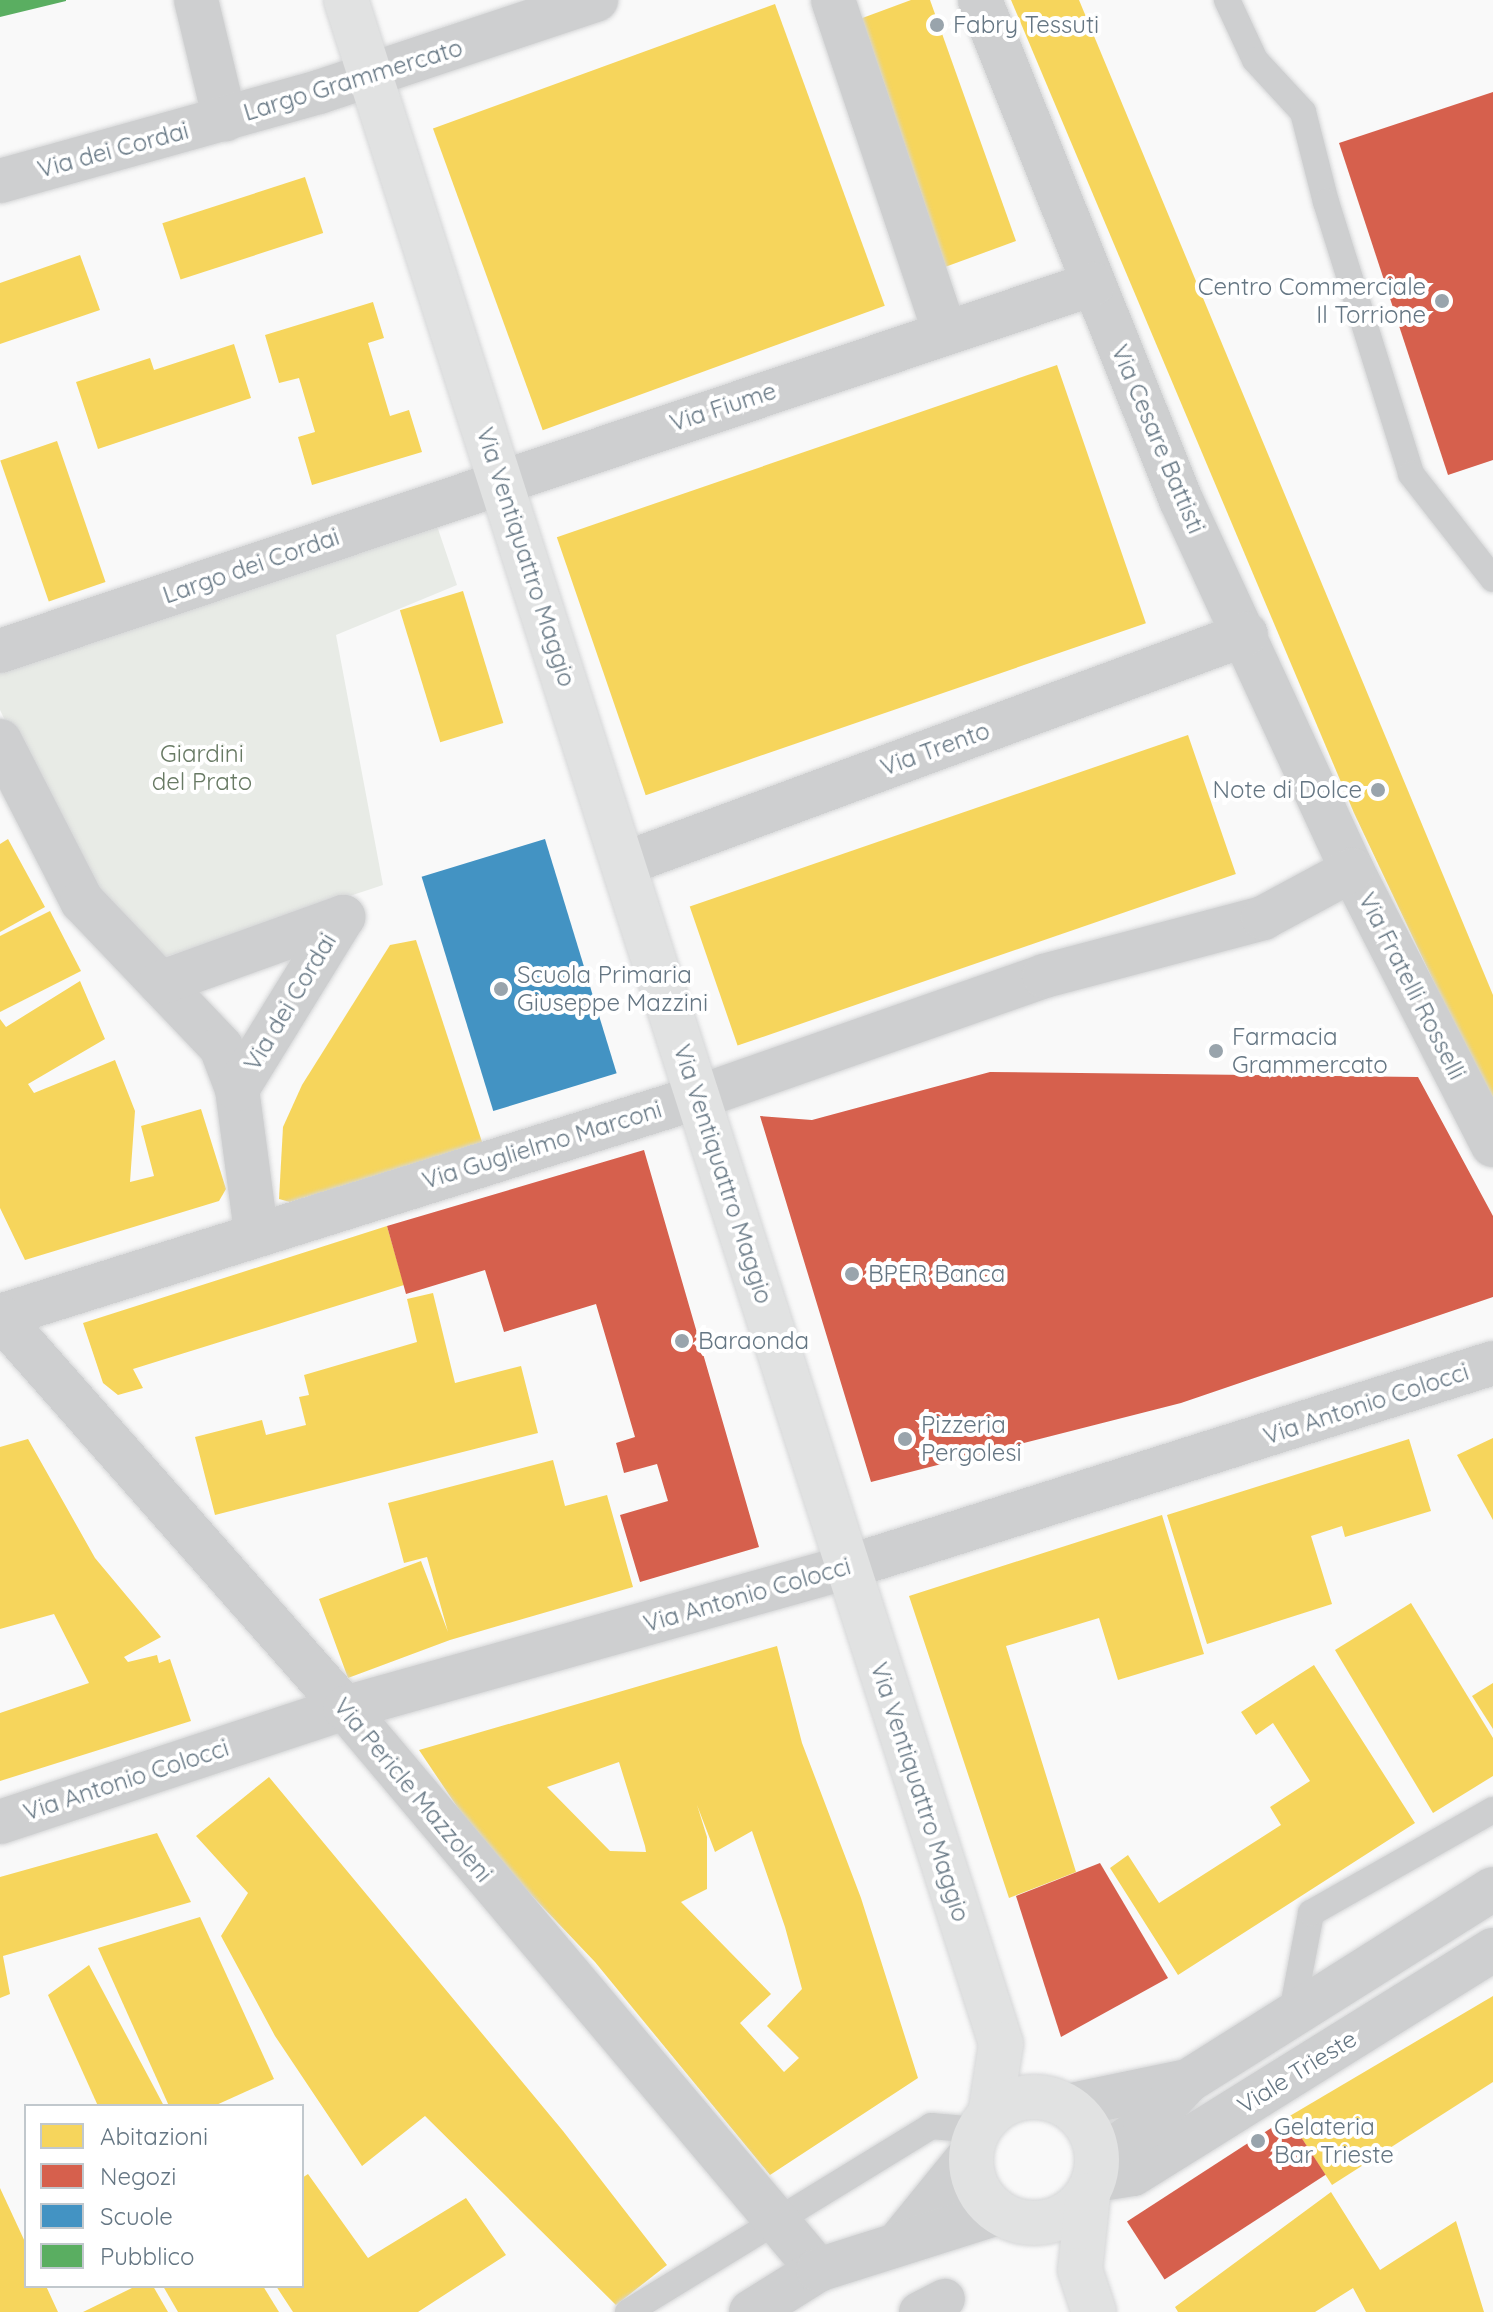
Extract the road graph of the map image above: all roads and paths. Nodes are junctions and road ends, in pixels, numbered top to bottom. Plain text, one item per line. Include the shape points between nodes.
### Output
1 (196, 0) edge
2 (346, 0) edge
3 (596, 0) edge
4 (833, 0) edge
5 (980, 0) edge
6 (1227, 0) edge
7 (367, 78) junction
8 (225, 120) junction
9 (0, 181) edge
10 (1093, 284) junction
11 (945, 333) junction
12 (502, 481) junction
13 (1493, 579) edge
14 (1246, 634) junction
15 (0, 651) edge
16 (0, 741) edge
17 (624, 864) junction
18 (1352, 870) junction
19 (160, 983) junction
20 (237, 1089) junction
21 (699, 1097) junction
22 (1493, 1145) edge
23 (256, 1231) junction
24 (0, 1316) edge
25 (1493, 1363) edge
26 (848, 1567) junction
27 (345, 1708) junction
28 (1493, 1810) edge
29 (0, 1822) edge
30 (1493, 1889) edge
31 (1493, 1950) edge
32 (1292, 2012) junction
33 (1001, 2044) junction
34 (1188, 2081) junction
35 (1056, 2102) junction
36 (979, 2133) junction
37 (1094, 2178) junction
38 (1014, 2219) junction
39 (775, 2222) junction
40 (898, 2244) junction
41 (818, 2270) junction
42 (1080, 2270) junction
43 (628, 2312) edge
44 (751, 2312) edge
45 (800, 2312) edge
46 (1094, 2312) edge

1 - 8 street, Largo Grammercato
2 - 7 main road, Via Ventiquattro Maggio
3 - 7 street, Largo Grammercato
4 - 11 street
5 - 10 street, Via Cesare Battisti
6 - 13 lane via 1255,60 1303,112 1411,474
7 - 8 street, Largo Grammercato
7 - 12 main road, Via Ventiquattro Maggio
8 - 9 street, Via dei Cordai
10 - 11 street, Via Fiume
10 - 14 street, Via Cesare Battisti via 1181,500
11 - 12 street, Via Fiume
12 - 15 street, Largo dei Cordai
12 - 17 main road, Via Ventiquattro Maggio
14 - 17 street, Via Trento
14 - 18 street, Via Cesare Battisti
16 - 19 street, Via dei Cordai via 82,901
17 - 21 main road, Via Ventiquattro Maggio
18 - 21 street, Via Guglielmo Marconi via 1263,918 1044,976
18 - 22 street, Via Fratelli Rosselli
19 - 20 street, Via dei Cordai via 221,1047
19 - 20 street, Via dei Cordai via 343,917
20 - 23 street, Via dei Cordai
21 - 23 street, Via Guglielmo Marconi
21 - 26 main road, Via Ventiquattro Maggio
23 - 24 street, Via Guglielmo Marconi
24 - 27 street, Via Pericle Mazzoleni
25 - 26 street, Via Antonio Colocci
26 - 27 street, Via Antonio Colocci
26 - 33 main road, Via Ventiquattro Maggio
27 - 29 street, Via Antonio Colocci
27 - 39 street, Via Pericle Mazzoleni
28 - 32 lane via 1311,1913
30 - 32 street, Viale Trieste
31 - 37 street, Viale Trieste via 1133,2174
32 - 34 street, Viale Trieste
33 - 35 main road, Via Ventiquattro Maggio
33 - 36 main road, Via Ventiquattro Maggio
34 - 35 street, Viale Trieste
34 - 37 street, Viale Trieste
35 - 36 main road, Viale Trieste via 1015,2099
35 - 37 main road via 1089,2129
36 - 38 main road via 976,2188
36 - 39 lane via 931,2126
36 - 40 street, Viale Trieste
37 - 38 main road, Viale Trieste via 1063,2217
37 - 42 main road
38 - 40 street, Viale Trieste
38 - 42 main road
39 - 41 street, Via Pericle Mazzoleni
39 - 43 lane
40 - 41 street, Viale Trieste
41 - 44 street, Viale Trieste
41 - 45 lane
42 - 46 main road

